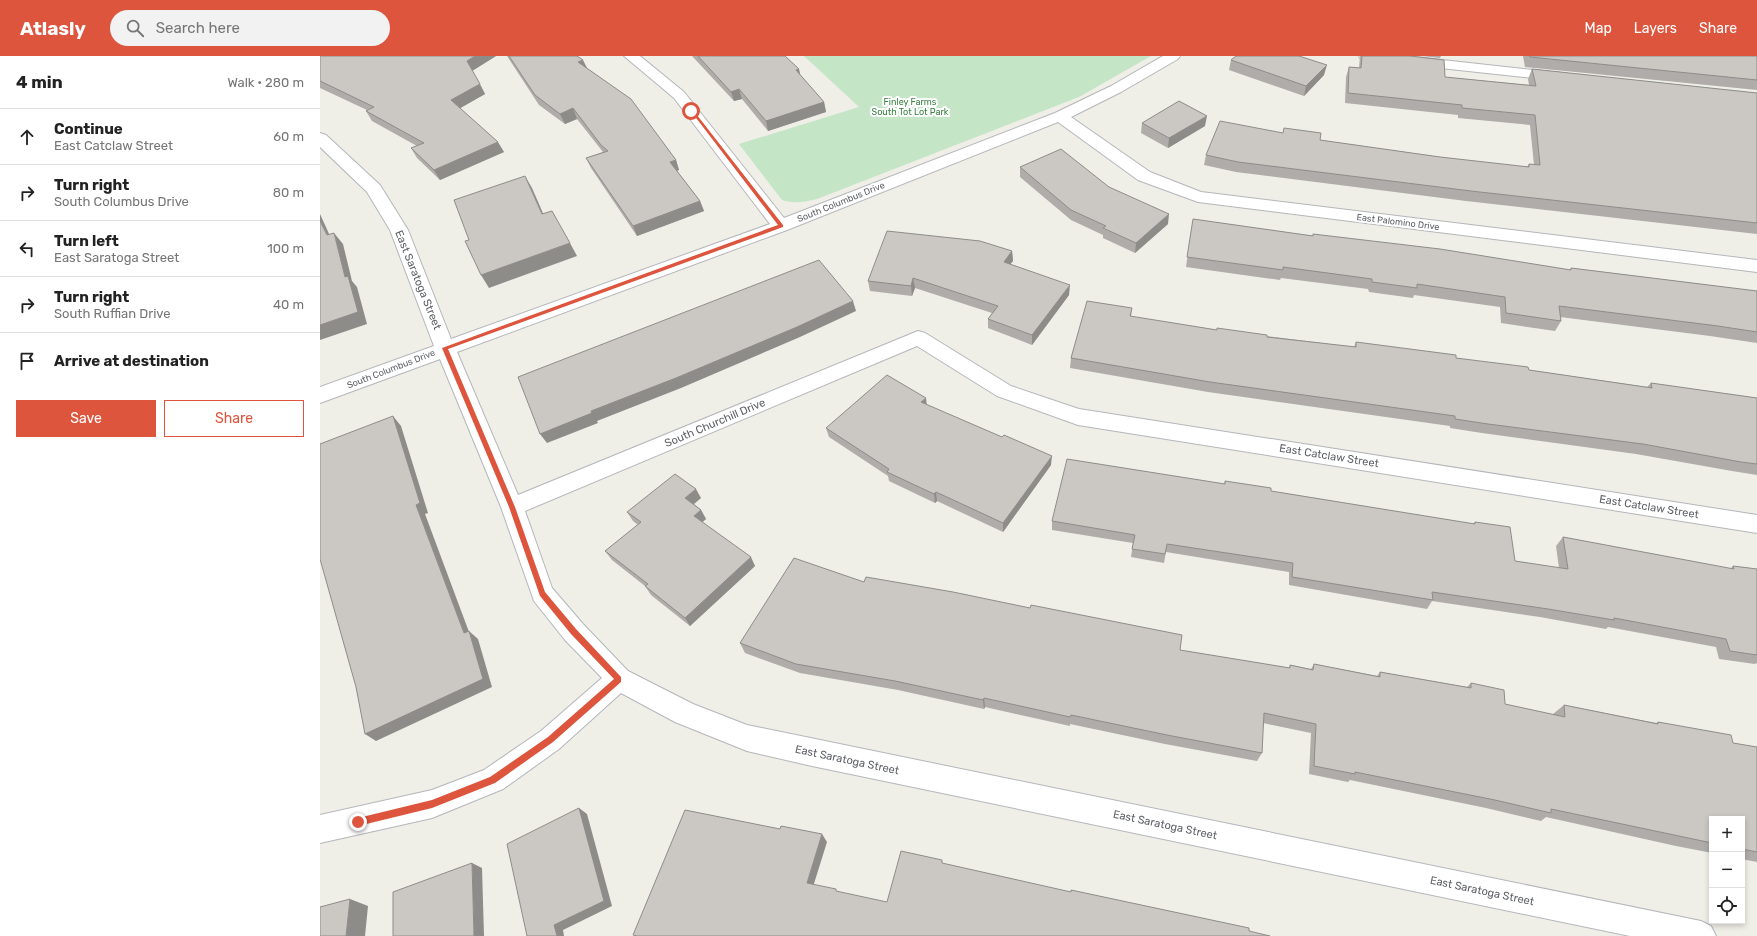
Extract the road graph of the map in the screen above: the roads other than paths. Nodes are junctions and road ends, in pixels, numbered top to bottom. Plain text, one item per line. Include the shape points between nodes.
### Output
1 (631, 56) edge
2 (1173, 56) edge
3 (1366, 56) edge
4 (1480, 62) edge
5 (1576, 78) edge
6 (1060, 116) junction
7 (320, 138) edge
8 (781, 226) junction
9 (1757, 266) edge
10 (918, 338) joint
11 (444, 348) junction
12 (320, 395) edge
13 (512, 507) junction
14 (1757, 524) edge
15 (619, 679) junction
16 (320, 829) edge
17 (1701, 936) edge

1 - 8 street via 679,95
2 - 6 street, South Columbus Drive via 1116,89
3 - 4 street
4 - 5 street
6 - 8 street, South Columbus Drive
6 - 9 street, East Palomino Drive via 1144,176 1198,197
7 - 11 street, East Saratoga Street via 374,189 399,230
8 - 11 street, South Columbus Drive
10 - 13 street, South Churchill Drive
10 - 14 street, East Catclaw Street via 1004,391 1078,417
11 - 12 street, South Columbus Drive
11 - 13 street, East Saratoga Street
13 - 15 street, East Saratoga Street via 542,594
15 - 16 street via 550,740 493,780 432,804
15 - 17 street, East Saratoga Street via 684,713 747,738

